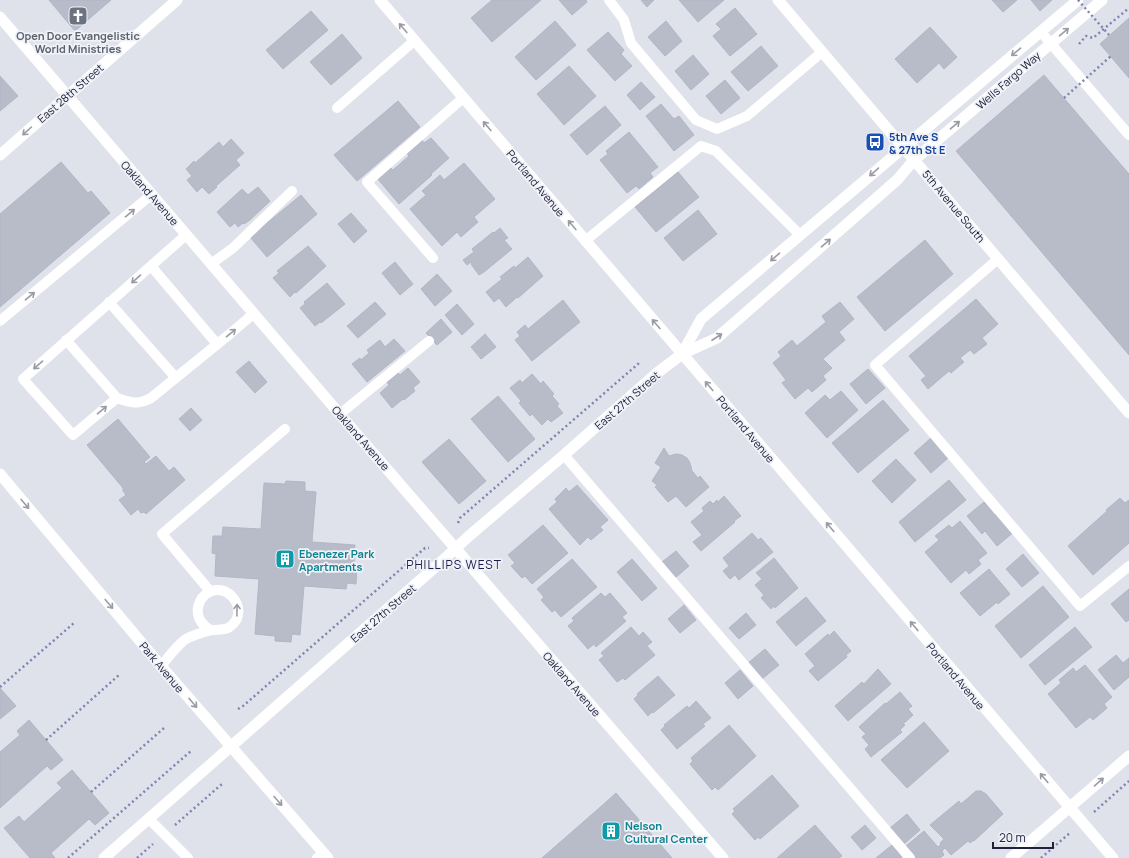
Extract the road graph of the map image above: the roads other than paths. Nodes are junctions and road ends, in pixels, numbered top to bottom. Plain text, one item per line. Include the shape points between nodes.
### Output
1 (177, 0) edge
2 (380, 0) edge
3 (609, 0) edge
4 (778, 0) edge
5 (1078, 0) edge
6 (1102, 0) edge
7 (0, 17) edge
8 (1041, 32) junction
9 (414, 41) junction
10 (1050, 43) junction
11 (822, 52) junction
12 (67, 96) junction
13 (463, 98) junction
14 (337, 108) dead end
15 (1129, 135) edge
16 (903, 147) junction
17 (0, 155) edge
18 (914, 160) junction
19 (292, 191) dead end
20 (151, 195) junction
21 (186, 235) junction
22 (800, 235) junction
23 (585, 241) junction
24 (433, 258) dead end
25 (998, 259) junction
26 (211, 264) junction
27 (151, 266) junction
28 (109, 302) junction
29 (253, 314) junction
30 (0, 321) edge
31 (66, 340) junction
32 (429, 341) dead end
33 (217, 344) junction
34 (682, 354) junction
35 (176, 378) junction
36 (117, 398) junction
37 (1129, 413) edge
38 (340, 414) junction
39 (285, 429) dead end
40 (564, 455) junction
41 (0, 474) edge
42 (455, 548) junction
43 (1129, 566) edge
44 (210, 591) junction
45 (212, 630) junction
46 (160, 666) junction
47 (231, 747) junction
48 (1129, 756) edge
49 (1069, 808) junction
50 (149, 819) junction
51 (323, 856) edge
52 (104, 858) edge
53 (188, 858) edge
54 (723, 858) edge
55 (910, 858) edge
56 (1012, 858) edge
57 (1113, 858) edge

1 - 12 street, East 28th Street
9 -> 2 street, Portland Avenue
3 - 11 lane via 624,20 631,44 696,120 717,129 747,116
4 - 11 street, 5th Avenue South
5 - 8 street, Wells Fargo Way
10 -> 6 street, Wells Fargo Way
7 - 12 street, Oakland Avenue
8 - 10 lane
8 -> 16 street, Wells Fargo Way
9 - 13 street, Portland Avenue
9 - 14 lane
10 - 15 lane
18 -> 10 street, Wells Fargo Way
11 - 16 street, 5th Avenue South
12 -> 17 street, East 28th Street
12 - 20 street, Oakland Avenue
23 -> 13 street, Portland Avenue
13 - 24 lane via 367,182
16 - 18 street, 5th Avenue South
16 -> 22 street, East 27th Street
18 - 25 street, 5th Avenue South
34 -> 18 street, East 27th Street via 717,338 897,180
19 - 26 lane via 232,248
20 - 21 street, Oakland Avenue
30 -> 20 lane
21 - 26 street, Oakland Avenue
21 - 27 lane
22 - 23 lane via 716,151 700,146
22 -> 34 street, East 27th Street via 701,319
34 -> 23 street, Portland Avenue
25 - 37 street, 5th Avenue South
25 - 43 lane via 875,365 1080,606
26 - 29 street, Oakland Avenue
27 -> 28 lane
27 - 33 lane
28 - 31 lane
28 - 35 lane
33 -> 29 lane
29 - 38 street, Oakland Avenue
31 - 36 lane
31 -> 36 lane via 23,379 73,435
32 - 38 lane
33 - 35 lane
34 - 40 street, East 27th Street
49 -> 34 street, Portland Avenue
35 - 36 lane via 142,402 128,402
38 - 42 street, Oakland Avenue
39 - 44 lane via 162,534
40 - 42 street, East 27th Street
40 - 55 lane
41 -> 46 street, Park Avenue
42 - 47 street, East 27th Street
42 - 54 street, Oakland Avenue
44 - 45 lane via 202,597 197,606 198,616 203,625
45 -> 44 lane via 223,631 233,625 238,615 238,604 231,594 221,590
45 - 46 lane via 186,639
46 -> 47 street, Park Avenue
47 - 50 street, East 27th Street
47 -> 51 street, Park Avenue
49 -> 48 street
49 - 56 street
49 - 57 street, Portland Avenue
50 - 52 street, East 27th Street
50 - 53 lane

